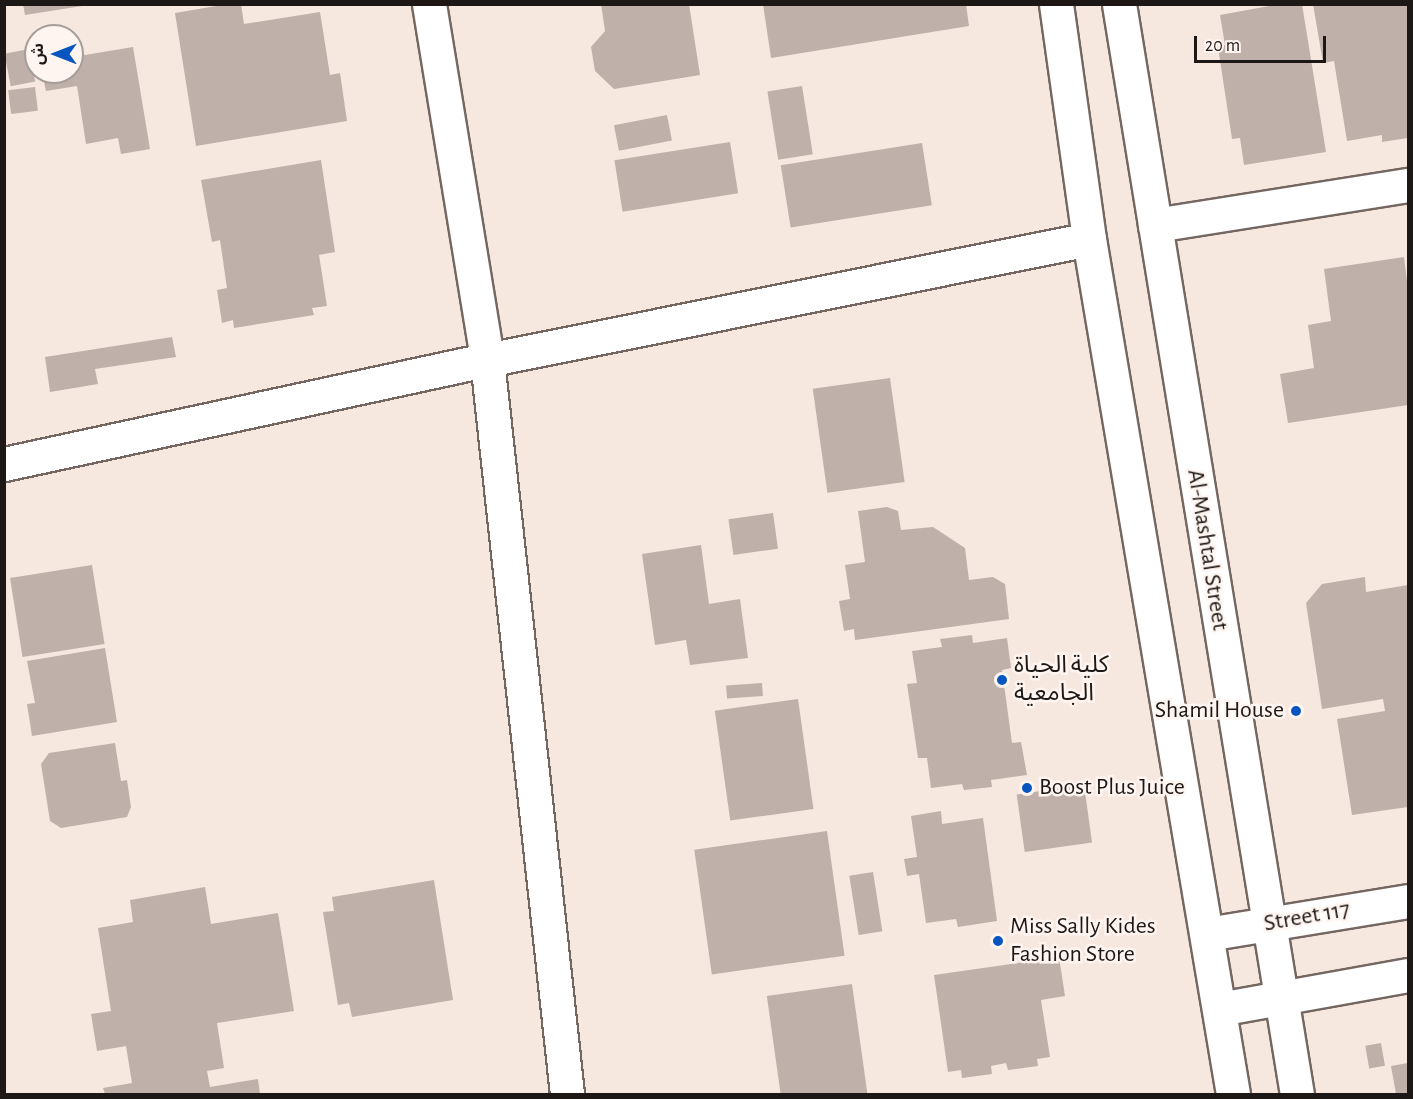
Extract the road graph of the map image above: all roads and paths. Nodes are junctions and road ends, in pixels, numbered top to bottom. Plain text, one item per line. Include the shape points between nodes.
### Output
1 (429, 4) edge
2 (1056, 4) edge
3 (1119, 4) edge
4 (1408, 185) edge
5 (1155, 225) junction
6 (1089, 239) junction
7 (487, 360) junction
8 (4, 464) edge
9 (1408, 901) edge
10 (1268, 924) junction
11 (1207, 934) junction
12 (1408, 975) edge
13 (1281, 998) junction
14 (1219, 1010) junction
15 (567, 1095) edge
16 (1233, 1095) edge
17 (1297, 1095) edge

1 - 7 street
2 - 6 street
3 - 5 street, Al-Mashtal Street
4 - 5 street
5 - 10 street, Al-Mashtal Street
6 - 7 street
6 - 11 street
7 - 8 street
7 - 15 street
9 - 10 street, Street 117
10 - 11 street, Street 117
10 - 13 street, Al-Mashtal Street
11 - 14 street
12 - 13 street
13 - 14 street
13 - 17 street, Al-Mashtal Street
14 - 16 street

